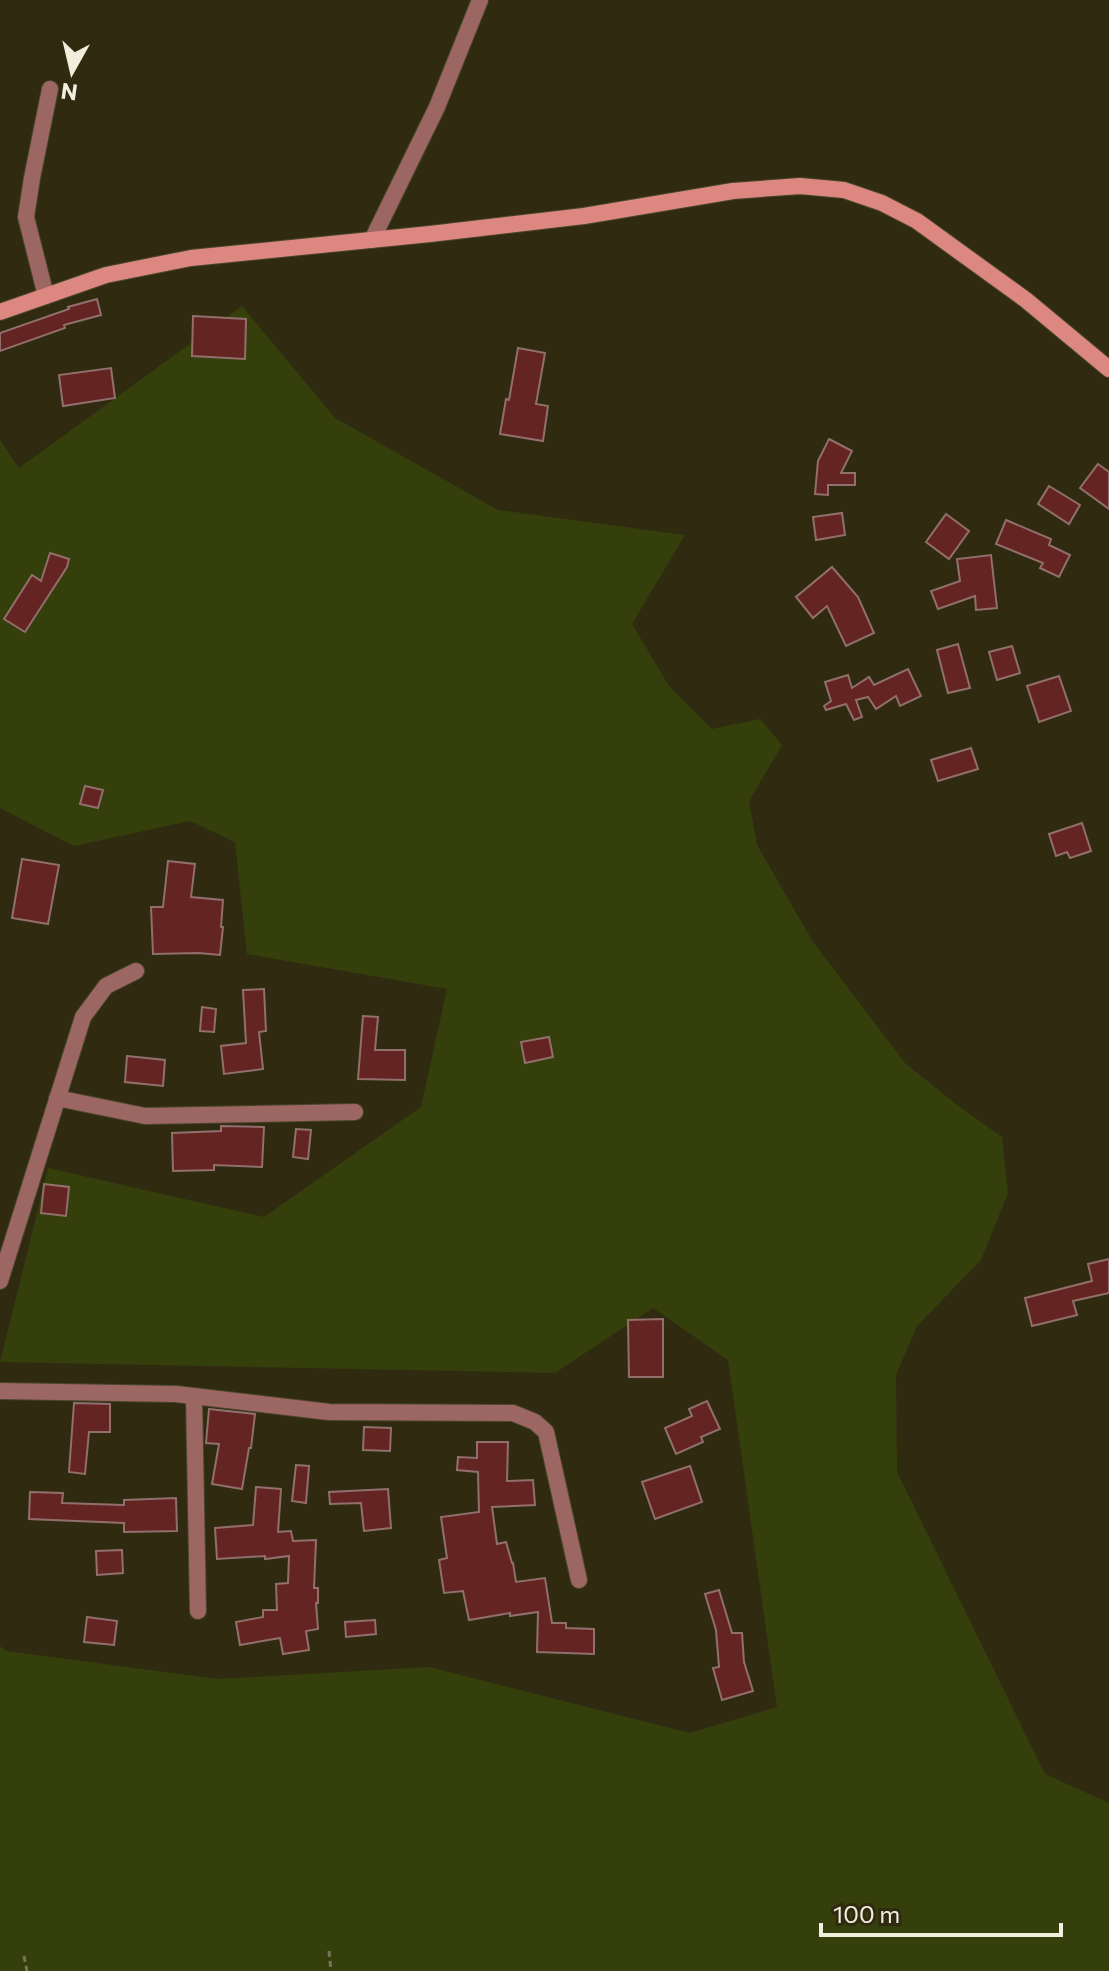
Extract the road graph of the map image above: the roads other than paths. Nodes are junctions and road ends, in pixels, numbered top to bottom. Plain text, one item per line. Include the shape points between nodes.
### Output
1 (480, 0) edge
2 (50, 89) dead end
3 (372, 240) junction
4 (46, 296) junction
5 (0, 312) edge
6 (1109, 369) edge
7 (136, 971) dead end
8 (57, 1098) junction
9 (355, 1112) dead end
10 (0, 1281) edge
11 (0, 1391) edge
12 (194, 1397) junction
13 (579, 1580) dead end
14 (198, 1611) dead end

1 - 3 street via 437,107
2 - 4 street via 26,217
3 - 4 street via 191,258 106,275
3 - 6 street via 584,216 733,191 800,186 844,190 917,221
4 - 5 street
7 - 8 street via 106,986 83,1017
8 - 9 street via 145,1116
8 - 10 street
11 - 12 street
12 - 13 street via 329,1412 513,1413 535,1422 546,1432
12 - 14 street

